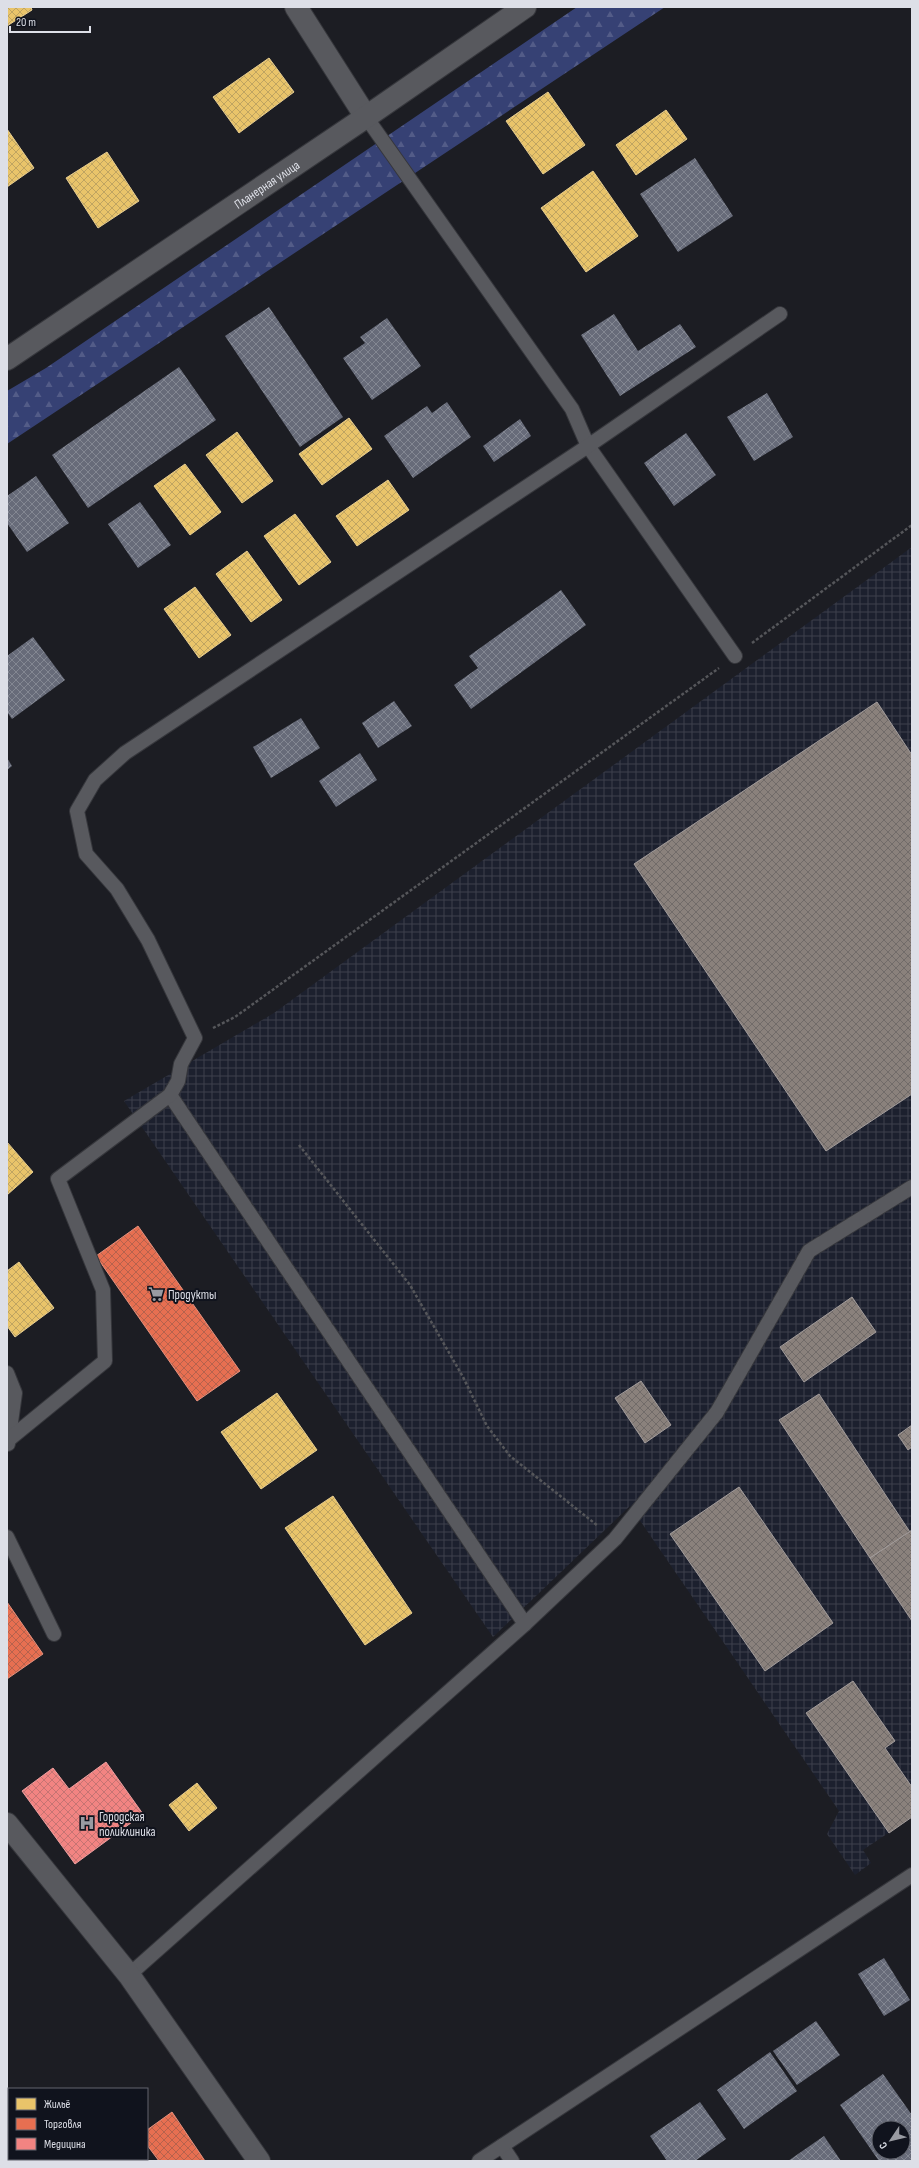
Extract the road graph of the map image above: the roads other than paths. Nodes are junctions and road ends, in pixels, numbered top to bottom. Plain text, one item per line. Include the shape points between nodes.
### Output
1 (296, 7) edge
2 (525, 7) edge
3 (366, 117) junction
4 (780, 314) dead end
5 (7, 359) edge
6 (588, 446) junction
7 (735, 656) road end
8 (170, 1095) junction
9 (912, 1186) edge
10 (7, 1372) edge
11 (8, 1443) edge
12 (7, 1536) edge
13 (525, 1624) junction
14 (54, 1634) dead end
15 (7, 1824) edge
16 (912, 1875) edge
17 (129, 1975) junction
18 (502, 2146) junction
19 (259, 2161) edge
20 (479, 2161) edge
21 (512, 2161) edge

1 - 3 street
2 - 3 street, Планерная улица
3 - 5 street, Планерная улица
3 - 6 lane via 572,409
4 - 6 lane
6 - 7 lane
6 - 8 lane via 124,753 95,780 77,811 86,854 117,890 148,940 195,1038 180,1064 178,1081
8 - 11 lane via 58,1179 103,1290 105,1361
8 - 13 lane
9 - 13 lane via 809,1251 717,1412 615,1539
10 - 11 lane via 15,1393
12 - 14 lane
13 - 17 lane
15 - 17 street
16 - 18 lane
17 - 19 street
18 - 20 lane
18 - 21 lane

